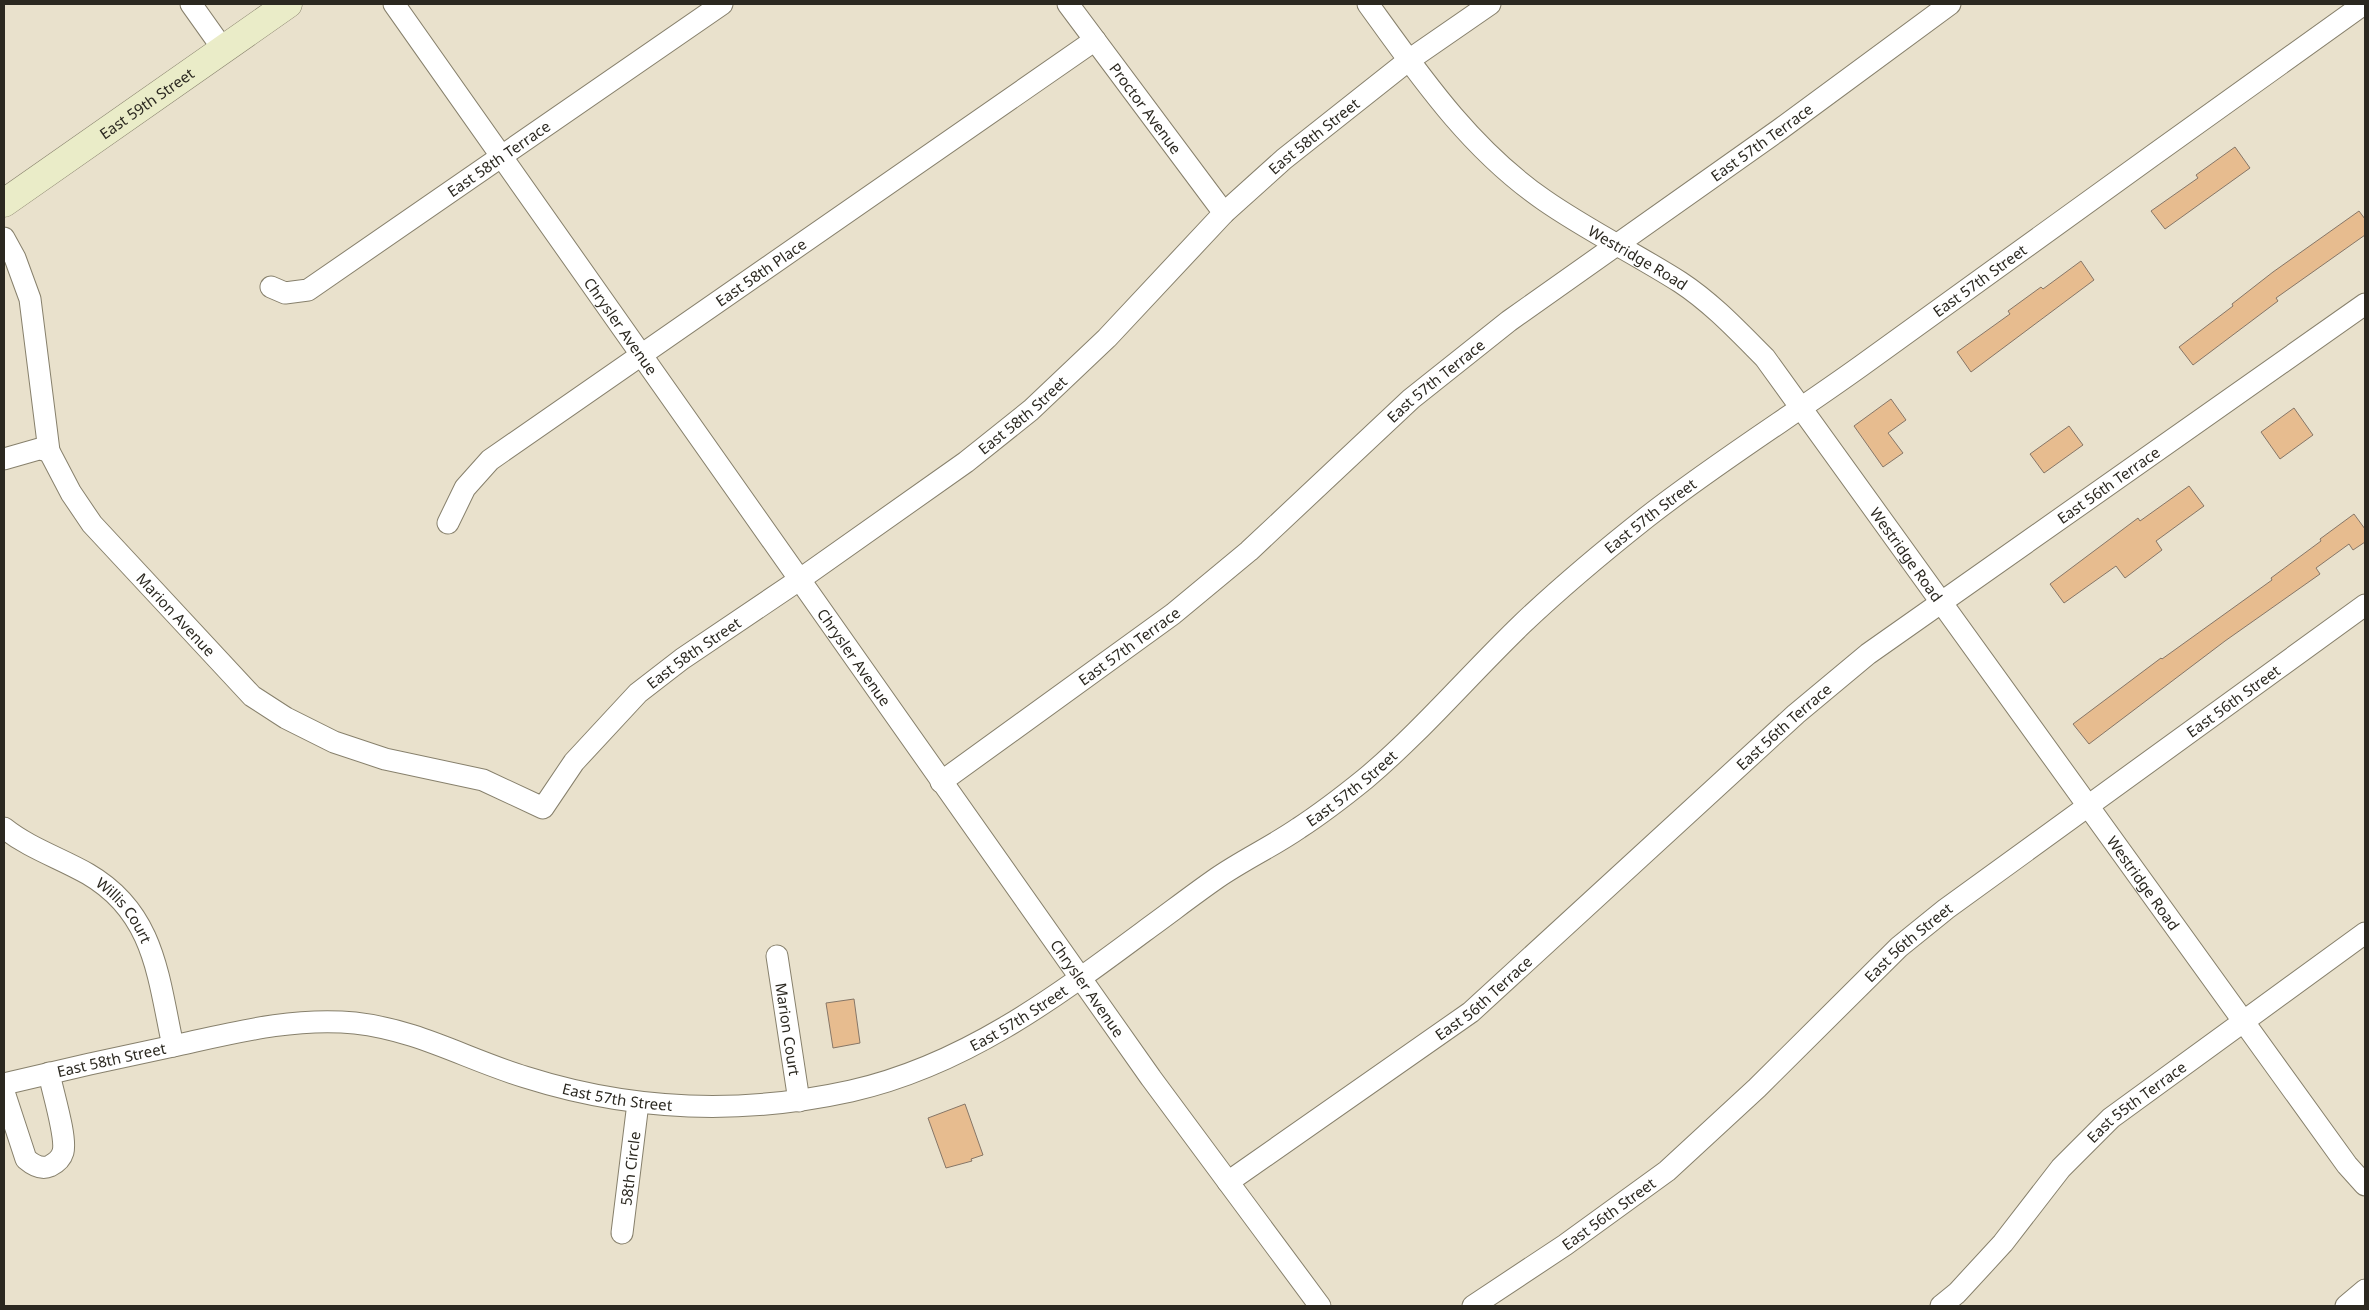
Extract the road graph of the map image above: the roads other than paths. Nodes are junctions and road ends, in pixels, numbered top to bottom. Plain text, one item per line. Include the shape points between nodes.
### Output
1 (191, 4) edge
2 (288, 4) edge
3 (394, 4) edge
4 (722, 4) edge
5 (1068, 4) edge
6 (1368, 4) edge
7 (1490, 4) edge
8 (1950, 4) edge
9 (2364, 4) edge
10 (1095, 40) junction
11 (224, 49) junction
12 (1409, 60) junction
13 (502, 156) junction
14 (4, 203) edge
15 (1224, 213) junction
16 (4, 238) edge
17 (1617, 245) junction
18 (271, 287) dead end
19 (2365, 304) edge
20 (641, 354) junction
21 (1802, 408) junction
22 (49, 451) junction
23 (4, 459) edge
24 (448, 523) dead end
25 (799, 580) junction
26 (1942, 604) junction
27 (2365, 605) edge
28 (941, 782) junction
29 (2089, 807) junction
30 (543, 808) joint
31 (4, 828) edge
32 (2365, 933) edge
33 (777, 956) dead end
34 (1081, 978) junction
35 (2242, 1021) junction
36 (173, 1046) junction
37 (49, 1073) junction
38 (4, 1084) edge
39 (4, 1092) edge
40 (799, 1101) junction
41 (638, 1103) junction
42 (1228, 1182) junction
43 (2365, 1185) edge
44 (622, 1233) dead end
45 (2365, 1290) edge
46 (1320, 1306) edge
47 (1473, 1306) edge
48 (1941, 1306) edge
49 (2346, 1306) edge

1 - 11 street
2 - 11 street, East 59th Street
3 - 13 street, Chrysler Avenue
4 - 13 street, East 58th Terrace
5 - 10 street, Proctor Avenue
6 - 12 street, Westridge Road
7 - 12 street, East 58th Street
8 - 17 street, East 57th Terrace
9 - 21 street, East 57th Street
10 - 15 street, Proctor Avenue
10 - 20 street, East 58th Place
11 - 14 street, East 59th Street
12 - 15 street, East 58th Street via 1284,159
12 - 17 street, Westridge Road via 1454,120 1496,163 1544,200
13 - 18 street, East 58th Terrace via 308,290 285,294
13 - 20 street, Chrysler Avenue
15 - 25 street, East 58th Street via 1107,338 1031,410 966,462
16 - 22 street, Marion Avenue via 30,300
17 - 21 street, Westridge Road via 1681,283 1726,318 1765,358
17 - 28 street, East 57th Terrace via 1509,321 1411,399 1249,550 1173,614
19 - 26 street, East 56th Terrace
20 - 24 street, East 58th Place via 490,460 465,488
20 - 25 street, Chrysler Avenue
21 - 26 street, Westridge Road
21 - 34 street, East 57th Street via 1656,510 1586,566 1520,626 1422,728 1363,781 1300,828 1219,877
22 - 23 street via 39,449
22 - 30 street, Marion Avenue via 92,524 252,696 286,718 334,742 385,758 483,780
25 - 28 street, Chrysler Avenue
25 - 30 street, East 58th Street via 682,659 638,693 574,762
26 - 29 street, Westridge Road
26 - 42 street, East 56th Terrace via 1868,654 1796,714 1471,1012
27 - 29 street, East 56th Street
28 - 34 street, Chrysler Avenue
29 - 35 street, Westridge Road
29 - 47 street, East 56th Street via 1946,908 1899,947 1757,1088 1666,1171 1566,1246
31 - 36 street, Willis Court via 109,888 132,912 146,935 154,960
32 - 35 street, East 55th Terrace
33 - 40 street, Marion Court
34 - 40 street, East 57th Street via 1021,1019 975,1045 860,1089
34 - 42 street, Chrysler Avenue
35 - 43 street, Westridge Road
35 - 48 street, East 55th Terrace via 2111,1118 2062,1168 1957,1293
36 - 37 street, East 58th Street
36 - 41 street, East 57th Street via 284,1024 354,1023 423,1037 520,1076
37 - 38 street, East 58th Street
37 - 39 street, East 58th Street via 64,1142 61,1157 48,1167 33,1165 26,1159
40 - 41 street, East 57th Street via 699,1108
41 - 44 street, 58th Circle
42 - 46 street, Chrysler Avenue
45 - 49 street

